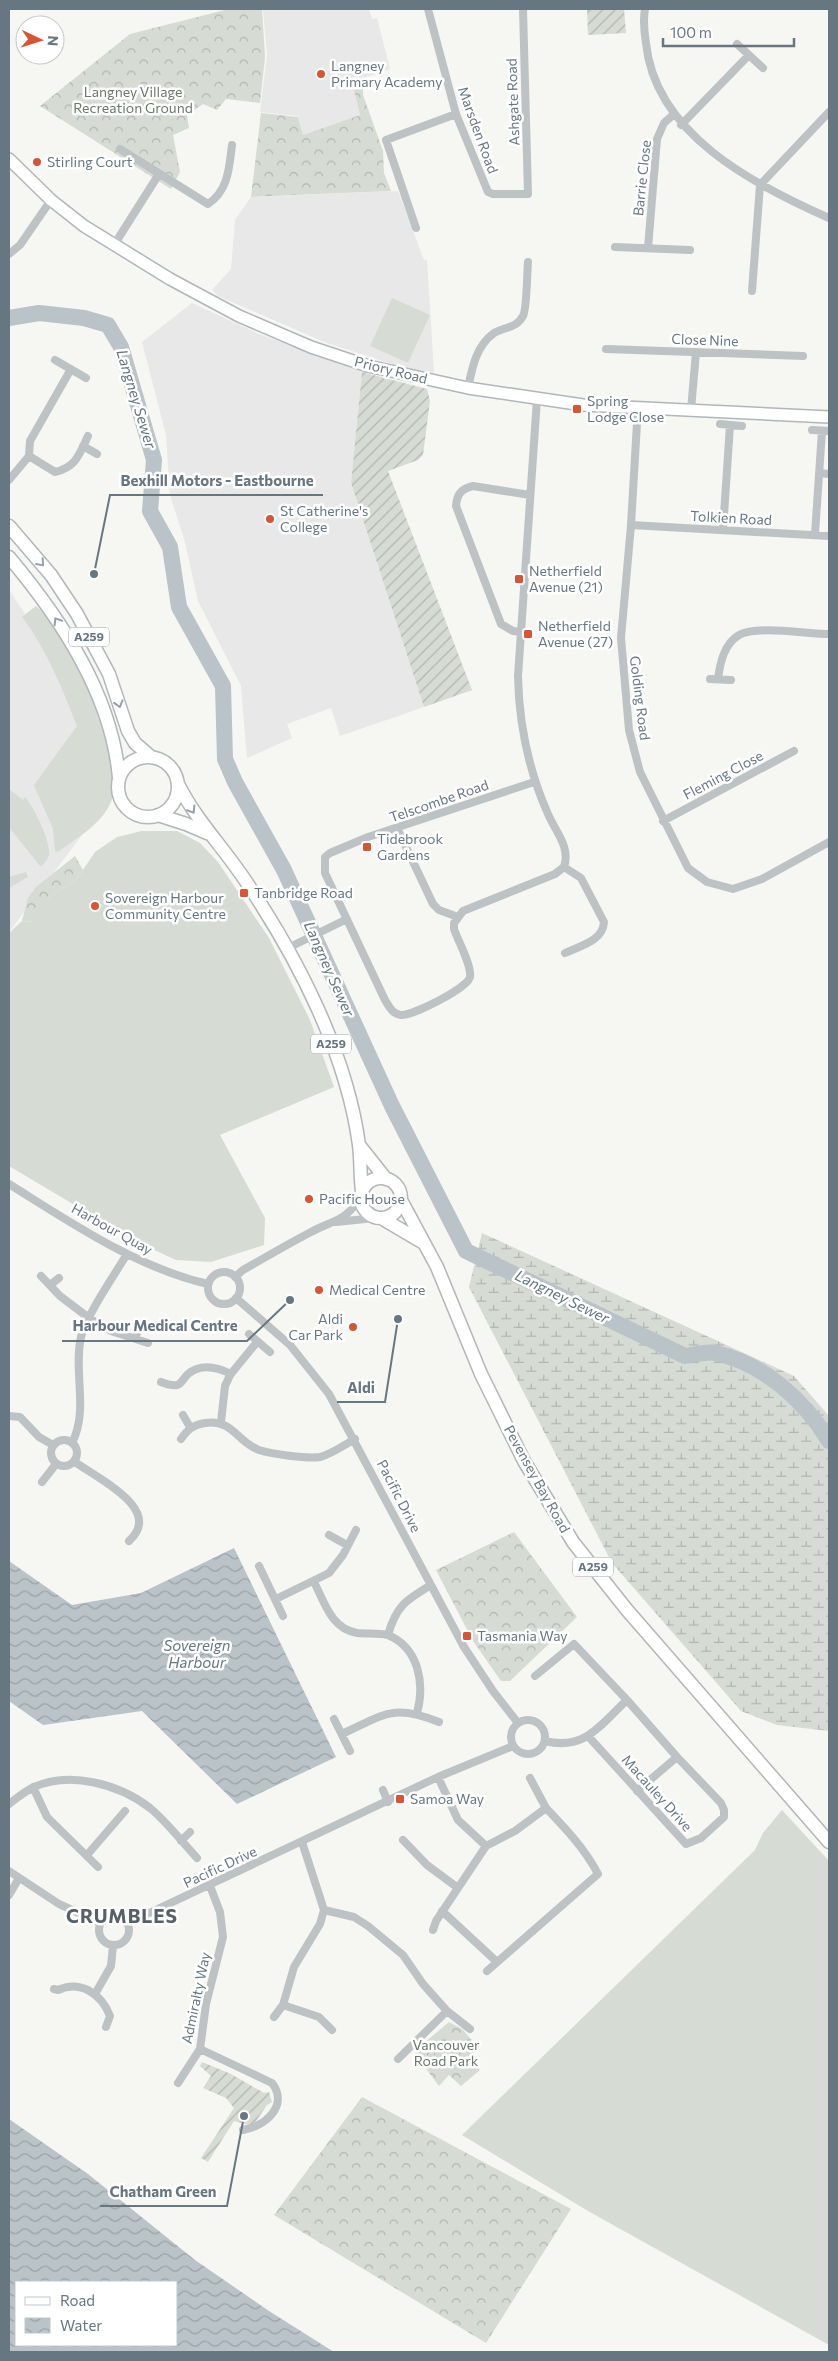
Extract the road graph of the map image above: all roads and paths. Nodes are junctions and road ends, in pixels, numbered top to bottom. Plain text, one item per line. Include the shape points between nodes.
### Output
1 (428, 9) edge
2 (523, 9) edge
3 (645, 9) edge
4 (737, 44) dead end
5 (748, 56) junction
6 (763, 68) dead end
7 (829, 112) edge
8 (456, 114) junction
9 (673, 115) junction
10 (681, 125) junction
11 (232, 145) dead end
12 (120, 149) dead end
13 (9, 159) edge
14 (159, 174) junction
15 (760, 185) junction
16 (528, 194) joint
17 (51, 200) junction
18 (829, 218) edge
19 (416, 228) dead end
20 (114, 246) junction
21 (615, 247) dead end
22 (648, 248) junction
23 (690, 250) dead end
24 (9, 254) edge
25 (528, 262) dead end
26 (752, 291) dead end
27 (606, 348) dead end
28 (696, 352) junction
29 (803, 356) dead end
30 (55, 360) dead end
31 (71, 369) junction
32 (86, 378) dead end
33 (468, 388) junction
34 (537, 399) junction
35 (638, 406) junction
36 (691, 410) junction
37 (829, 417) edge
38 (720, 424) dead end
39 (730, 425) junction
40 (742, 426) dead end
41 (812, 430) dead end
42 (825, 431) edge
43 (88, 436) dead end
44 (83, 446) junction
45 (97, 454) dead end
46 (29, 456) junction
47 (819, 473) junction
48 (829, 474) edge
49 (9, 480) edge
50 (530, 495) junction
51 (631, 525) junction
52 (9, 526) edge
53 (723, 530) junction
54 (815, 534) junction
55 (829, 536) edge
56 (9, 557) edge
57 (521, 632) junction
58 (829, 634) edge
59 (710, 679) dead end
60 (718, 679) junction
61 (731, 680) dead end
62 (794, 751) dead end
63 (151, 757) junction
64 (119, 778) junction
65 (534, 782) junction
66 (178, 784) junction
67 (158, 815) junction
68 (663, 821) junction
69 (398, 828) junction
70 (209, 834) junction
71 (829, 842) edge
72 (564, 867) junction
73 (458, 917) junction
74 (347, 919) junction
75 (288, 948) junction
76 (565, 953) dead end
77 (359, 1145) junction
78 (386, 1179) junction
79 (9, 1184) edge
80 (361, 1194) junction
81 (401, 1200) junction
82 (379, 1218) junction
83 (336, 1222) junction
84 (422, 1242) junction
85 (127, 1254) junction
86 (41, 1276) dead end
87 (235, 1277) junction
88 (59, 1278) dead end
89 (208, 1284) junction
90 (50, 1285) junction
91 (236, 1298) junction
92 (89, 1318) junction
93 (139, 1323) dead end
94 (249, 1334) dead end
95 (136, 1338) junction
96 (257, 1342) junction
97 (148, 1343) dead end
98 (270, 1352) dead end
99 (230, 1374) junction
100 (161, 1382) dead end
101 (183, 1415) dead end
102 (9, 1416) edge
103 (221, 1422) junction
104 (190, 1427) junction
105 (180, 1439) dead end
106 (355, 1439) junction
107 (72, 1443) junction
108 (54, 1445) junction
109 (74, 1462) junction
110 (56, 1464) junction
111 (42, 1482) dead end
112 (356, 1530) dead end
113 (329, 1535) dead end
114 (129, 1542) dead end
115 (347, 1545) junction
116 (260, 1566) dead end
117 (314, 1582) junction
118 (431, 1585) junction
119 (276, 1599) junction
120 (283, 1616) dead end
121 (388, 1635) junction
122 (535, 1676) dead end
123 (628, 1700) junction
124 (417, 1713) junction
125 (334, 1720) dead end
126 (439, 1722) dead end
127 (518, 1723) junction
128 (342, 1734) junction
129 (588, 1736) junction
130 (545, 1741) junction
131 (513, 1746) junction
132 (350, 1751) dead end
133 (677, 1757) junction
134 (438, 1777) junction
135 (530, 1778) dead end
136 (34, 1787) junction
137 (382, 1790) dead end
138 (637, 1791) junction
139 (388, 1802) junction
140 (9, 1804) edge
141 (546, 1808) junction
142 (126, 1811) dead end
143 (190, 1832) dead end
144 (403, 1840) dead end
145 (181, 1841) junction
146 (302, 1842) junction
147 (829, 1842) edge
148 (486, 1846) junction
149 (87, 1855) junction
150 (197, 1858) dead end
151 (98, 1867) dead end
152 (9, 1871) edge
153 (18, 1878) junction
154 (210, 1886) junction
155 (458, 1888) junction
156 (9, 1895) edge
157 (324, 1910) junction
158 (442, 1912) junction
159 (100, 1923) junction
160 (128, 1923) junction
161 (433, 1930) dead end
162 (113, 1945) junction
163 (496, 1961) junction
164 (487, 1971) dead end
165 (54, 1989) dead end
166 (95, 1994) junction
167 (283, 2005) junction
168 (447, 2011) junction
169 (274, 2017) dead end
170 (106, 2027) dead end
171 (470, 2029) dead end
172 (332, 2030) dead end
173 (200, 2049) junction
174 (398, 2060) dead end
175 (178, 2083) dead end
176 (243, 2130) dead end

1 - 8 street, Marsden Road
2 - 16 street, Ashgate Road
3 - 9 street via 643,18 649,65 656,86
4 - 5 street
5 - 6 street
5 - 10 street
7 - 15 street
8 - 16 street, Marsden Road via 488,192
8 - 19 street via 386,140
9 - 10 street
9 - 22 street, Barrie Close via 664,123 657,139
10 - 15 street
11 - 14 street via 225,186 219,196 208,204
12 - 14 street
13 - 17 street, Priory Road
14 - 20 street
15 - 18 street
15 - 26 street
17 - 20 street, Priory Road
17 - 24 street via 20,245
20 - 33 street, Priory Road via 217,305 310,348 378,369
21 - 22 street
22 - 23 street
25 - 33 street via 524,315 514,326 495,333 481,346
27 - 28 street, Close Nine
28 - 29 street, Close Nine
28 - 36 street
30 - 31 street
31 - 32 street
31 - 46 street via 30,441
33 - 34 street, Priory Road
34 - 35 street, Priory Road via 583,405
34 - 50 street
35 - 36 street, Priory Road
35 - 51 street, Golding Road
36 - 37 street, Priory Road
38 - 39 street
39 - 40 street
39 - 53 street
41 - 42 street
42 - 47 street
43 - 44 street
44 - 45 street
44 - 46 street via 68,469 55,472
46 - 49 street
47 - 48 street
47 - 54 street
50 - 57 street
50 - 57 street via 473,486 464,488 456,496 456,506 502,624
51 - 53 street, Tolkien Road
51 - 68 street, Golding Road via 620,638 630,730 640,772
52 -> 63 main road, A259 via 48,572 76,614 109,674 128,731 135,743
53 - 54 street, Tolkien Road
54 - 55 street, Tolkien Road
64 -> 56 main road, A259 via 114,745 103,712 78,656 52,612
57 - 65 street via 519,703
58 - 60 street via 761,631 740,635 727,646
59 - 60 street
60 - 61 street
62 - 68 street, Fleming Close
63 - 64 main road via 133,761
63 - 66 main road via 167,763
64 - 67 main road via 120,796 129,809 143,816
65 - 69 street, Telscombe Road
65 - 72 street via 565,848
66 - 67 main road via 173,803
66 -> 70 main road, A259
67 - 70 main road, A259
68 - 71 street, Golding Road via 688,868 707,882 733,889 755,882
69 - 73 street via 433,904 439,910
69 - 74 street, Telscombe Road via 360,840 326,857 325,873
70 - 75 main road, A259 via 248,884
72 - 73 street via 555,874 464,911
72 - 76 street via 581,878 604,922 600,937
73 - 74 street via 454,930 470,970 470,978 460,989 411,1013 399,1015 384,1000
74 - 75 street
75 - 77 main road, A259 via 342,1072
77 - 78 main road, A259
77 - 80 main road, A259
78 - 80 main road via 369,1182
78 - 81 main road via 397,1187
79 - 85 street, Harbour Quay
80 - 82 main road via 364,1210
80 - 83 street via 353,1210
81 - 82 main road via 396,1212
81 - 84 main road, Pevensey Bay Road / A259
82 - 83 street
82 - 84 main road, Pevensey Bay Road / A259
83 - 87 street via 314,1230
84 - 147 main road, Pevensey Bay Road / A259 via 437,1266 481,1374 548,1504 573,1542
85 - 89 street, Harbour Quay via 165,1272
85 - 92 street
86 - 90 street
87 - 89 street via 219,1273
87 - 91 street via 239,1288
88 - 90 street
89 - 91 street via 214,1301 223,1304
90 - 92 street
91 - 106 street, Pacific Drive via 290,1345 322,1382
92 - 95 street via 112,1331
92 - 107 street via 80,1339 80,1426
93 - 95 street
94 - 96 street
95 - 97 street
96 - 98 street
96 - 99 street
99 - 100 street via 220,1369 203,1368 188,1374 175,1386
99 - 103 street via 225,1386
101 - 104 street
102 - 108 street via 20,1417 39,1437
103 - 104 street
103 - 106 street via 256,1449 300,1456 322,1456
104 - 105 street
106 - 118 street, Pacific Drive
107 - 108 street via 62,1440
107 - 109 street via 77,1451
108 - 110 street via 51,1456
109 - 110 street via 66,1467
109 - 114 street via 136,1507 140,1523
110 - 111 street
112 - 115 street
113 - 115 street
115 - 117 street via 329,1573
116 - 119 street
117 - 119 street
117 - 121 street via 330,1615 340,1626 358,1633
118 - 121 street via 398,1609
118 - 127 street, Pacific Drive via 492,1691
119 - 120 street
121 - 124 street via 406,1647 416,1663 421,1692
122 - 123 street via 574,1644
123 - 129 street
123 - 133 street
124 - 126 street
124 - 128 street via 390,1712
125 - 128 street
127 - 130 street via 524,1720 538,1723
127 - 131 street via 511,1733
128 - 132 street
129 - 130 street via 567,1745
129 - 138 street, Macauley Drive
130 - 131 street via 533,1754 522,1754
131 - 134 street, Pacific Drive
133 - 138 street
133 - 138 street, Macauley Drive via 724,1810 724,1817 716,1826 701,1838 686,1844
134 - 139 street, Pacific Drive
134 - 148 street via 458,1820
135 - 141 street
136 - 140 street
136 - 145 street via 66,1778 125,1794 150,1808
136 - 149 street via 47,1817
137 - 139 street
139 - 146 street, Pacific Drive
141 - 148 street via 515,1831
141 - 163 street via 570,1832 598,1874
142 - 149 street
143 - 145 street
144 - 155 street via 427,1866
145 - 150 street
146 - 154 street, Pacific Drive
146 - 157 street
148 - 155 street
149 - 151 street
152 - 153 street
153 - 156 street
153 - 159 street via 59,1904
154 - 160 street, Pacific Drive
154 - 173 street, Admiralty Way via 220,1912 223,1937 206,2004
155 - 158 street
157 - 167 street via 320,1924 294,1967
157 - 168 street via 354,1917 368,1926 403,1955
158 - 161 street
158 - 163 street
159 - 160 street via 114,1914
159 - 162 street via 100,1936
160 - 162 street via 127,1938
162 - 166 street via 111,1966
163 - 164 street
165 - 166 street via 81,1986
166 - 170 street via 110,2016
167 - 169 street
167 - 172 street via 319,2017
168 - 171 street
168 - 174 street
173 - 175 street, Admiralty Way
173 - 176 street via 272,2083 278,2091 278,2102 270,2117 254,2128

